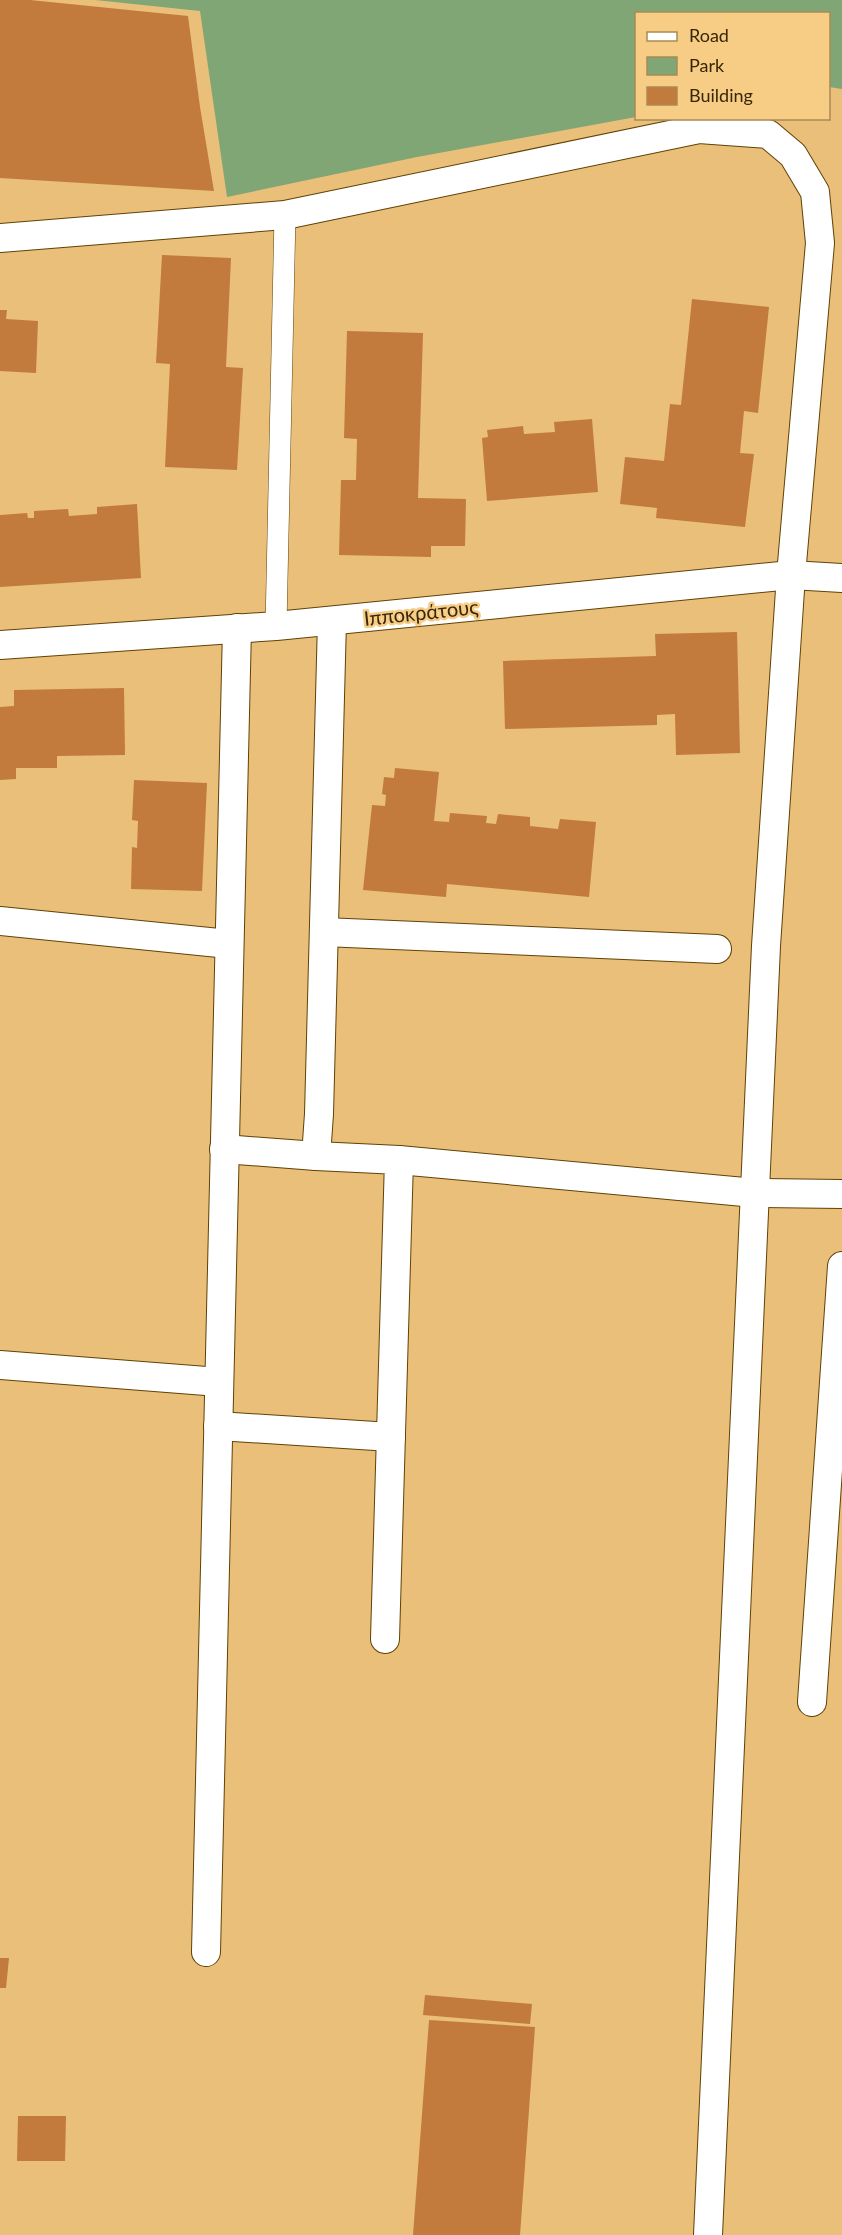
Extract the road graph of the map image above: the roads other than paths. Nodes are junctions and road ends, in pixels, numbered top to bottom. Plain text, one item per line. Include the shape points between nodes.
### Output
1 (285, 215) junction
2 (0, 238) edge
3 (791, 575) junction
4 (842, 578) edge
5 (332, 621) junction
6 (276, 626) junction
7 (237, 628) junction
8 (0, 645) edge
9 (0, 921) edge
10 (324, 932) junction
11 (229, 944) junction
12 (717, 949) dead end
13 (224, 1149) junction
14 (316, 1156) junction
15 (399, 1160) junction
16 (755, 1192) junction
17 (842, 1194) edge
18 (842, 1266) edge
19 (0, 1365) edge
20 (219, 1382) junction
21 (218, 1426) junction
22 (391, 1437) junction
23 (836, 1447) edge
24 (385, 1639) dead end
25 (812, 1702) dead end
26 (206, 1952) dead end
27 (708, 2235) edge

1 - 2 street
1 - 3 street via 699,129 768,134 793,155 815,192 819,243
1 - 6 street
3 - 4 street, Ιπποκράτους
3 - 5 street, Ιπποκράτους
3 - 16 street via 766,946
5 - 6 street, Ιπποκράτους
5 - 10 street
6 - 7 street, Ιπποκράτους
7 - 8 street, Ιπποκράτους
7 - 11 street
9 - 11 street
10 - 12 street
10 - 14 street
11 - 13 street
13 - 14 street
13 - 20 street
14 - 15 street
15 - 16 street
15 - 22 street
16 - 17 street
16 - 27 street
18 - 23 street
19 - 20 street
20 - 21 street
21 - 22 street
21 - 26 street
22 - 24 street
23 - 25 street

